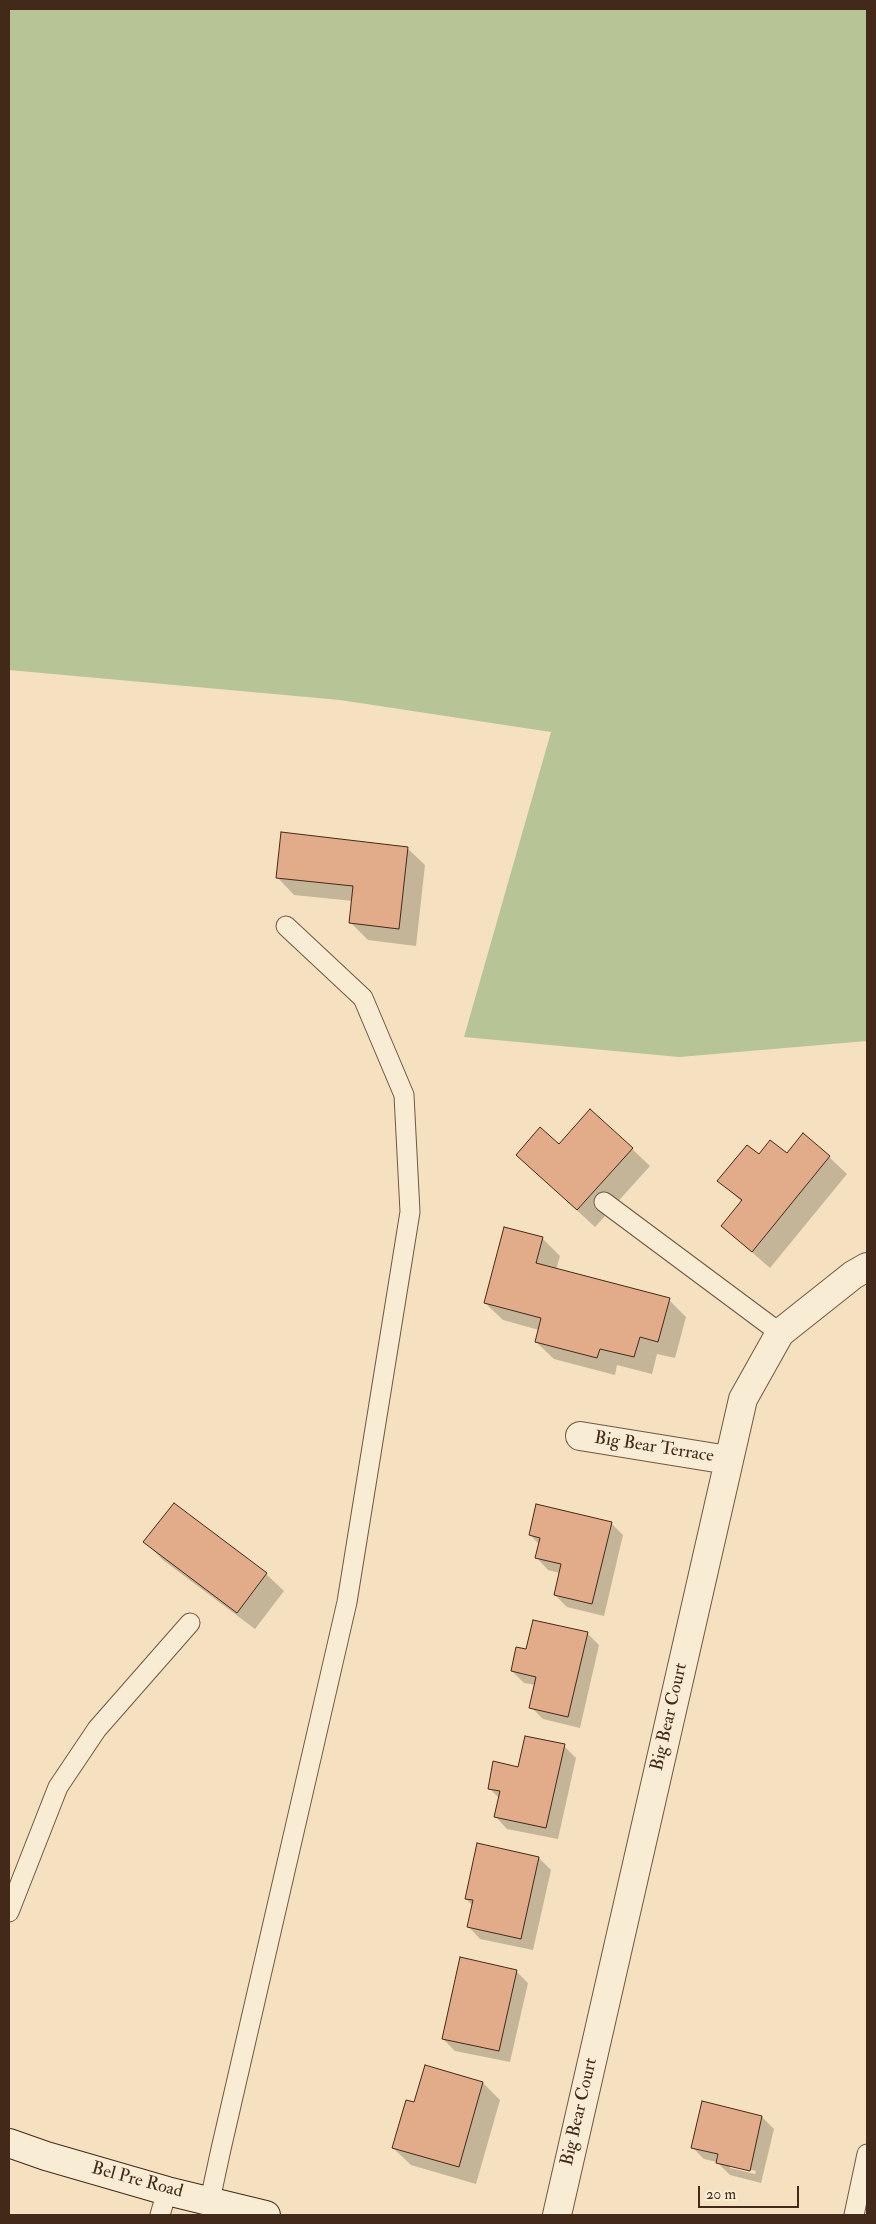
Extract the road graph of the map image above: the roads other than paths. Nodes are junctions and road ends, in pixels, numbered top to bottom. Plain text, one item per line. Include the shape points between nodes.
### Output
1 (286, 926) dead end
2 (604, 1202) dead end
3 (867, 1267) edge
4 (780, 1333) junction
5 (580, 1436) dead end
6 (728, 1460) junction
7 (190, 1623) dead end
8 (9, 1912) edge
9 (9, 2143) edge
10 (867, 2154) edge
11 (164, 2203) edge
12 (223, 2207) edge
13 (266, 2215) edge
14 (557, 2215) edge
15 (854, 2215) edge

1 - 12 lane via 362,998 404,1095 410,1212 347,1602 221,2149
2 - 4 lane
3 - 4 street, Big Bear Court
4 - 6 street, Big Bear Court via 743,1399
5 - 6 street, Big Bear Terrace
6 - 14 street, Big Bear Court
7 - 8 lane via 97,1730 58,1787
9 - 11 street, Bel Pre Road
10 - 15 lane
11 - 12 street, Bel Pre Road
12 - 13 street, Bel Pre Road

